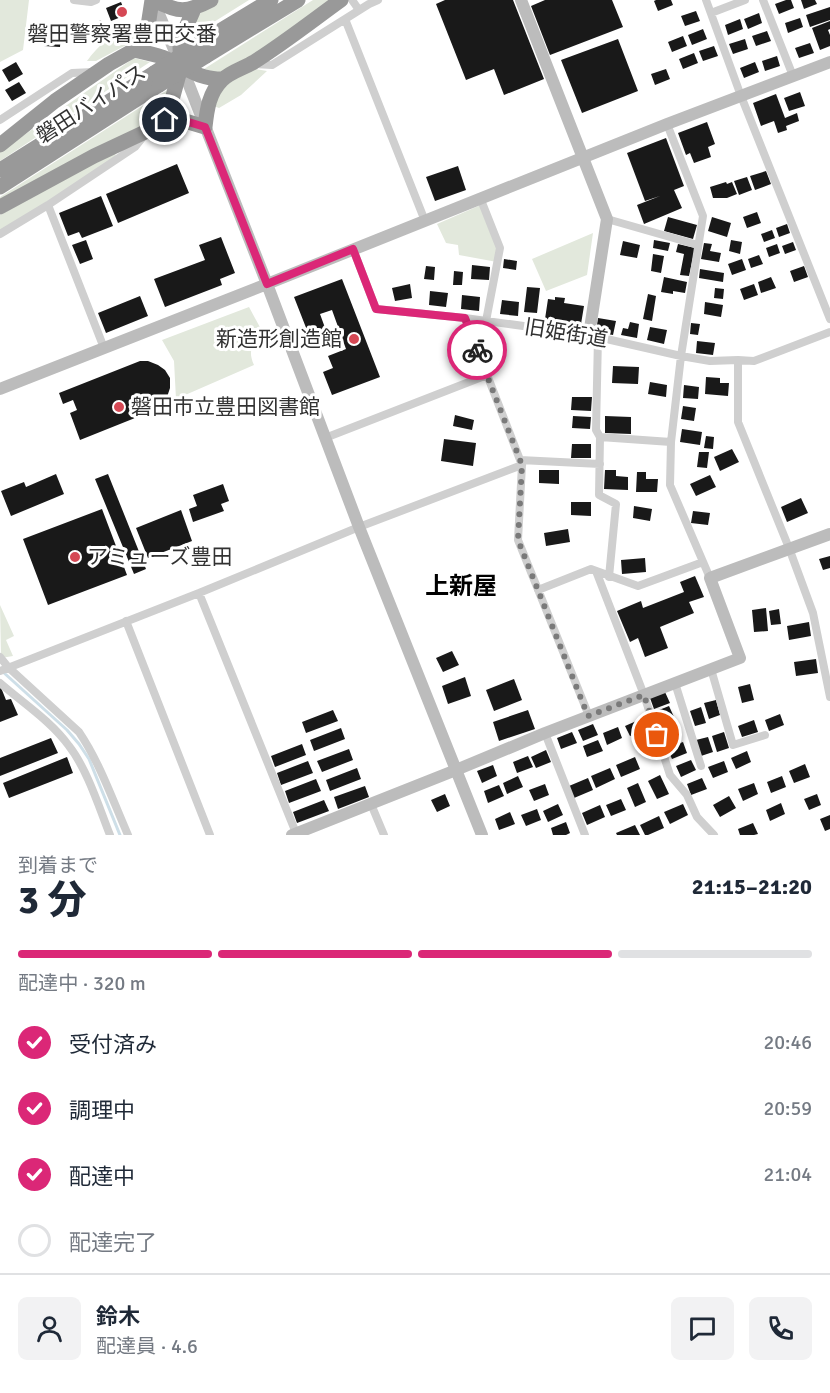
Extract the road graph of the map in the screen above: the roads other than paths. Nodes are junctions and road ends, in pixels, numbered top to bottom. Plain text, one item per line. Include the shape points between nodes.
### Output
1 (74, 0) edge
2 (96, 0) edge
3 (153, 0) edge
4 (211, 0) edge
5 (271, 0) edge
6 (298, 0) edge
7 (341, 0) edge
8 (352, 0) edge
9 (378, 0) edge
10 (521, 0) edge
11 (706, 0) edge
12 (745, 0) edge
13 (763, 0) edge
14 (194, 9) junction
15 (359, 10) junction
16 (711, 14) junction
17 (345, 19) junction
18 (134, 50) junction
19 (203, 50) junction
20 (830, 62) edge
21 (251, 64) junction
22 (181, 67) junction
23 (98, 71) junction
24 (793, 76) junction
25 (156, 79) junction
26 (223, 79) junction
27 (741, 96) junction
28 (0, 120) edge
29 (165, 120) junction
30 (668, 124) junction
31 (205, 127) junction
32 (149, 129) junction
33 (0, 145) edge
34 (584, 158) junction
35 (0, 170) edge
36 (0, 187) edge
37 (481, 200) junction
38 (48, 205) junction
39 (0, 207) edge
40 (607, 219) junction
41 (425, 221) junction
42 (0, 234) edge
43 (698, 245) junction
44 (353, 249) junction
45 (267, 284) junction
46 (465, 318) junction
47 (830, 319) edge
48 (486, 321) junction
49 (830, 332) edge
50 (593, 336) junction
51 (104, 348) junction
52 (681, 357) junction
53 (738, 360) junction
54 (487, 375) junction
55 (0, 389) edge
56 (600, 437) junction
57 (325, 438) junction
58 (671, 442) junction
59 (521, 462) junction
60 (600, 464) junction
61 (358, 527) junction
62 (830, 534) edge
63 (789, 548) junction
64 (703, 561) junction
65 (596, 571) junction
66 (609, 577) junction
67 (710, 578) junction
68 (538, 590) junction
69 (199, 593) junction
70 (126, 621) junction
71 (0, 657) edge
72 (4, 669) edge
73 (711, 669) junction
74 (0, 683) edge
75 (675, 683) junction
76 (644, 695) junction
77 (830, 697) edge
78 (588, 716) junction
79 (545, 733) junction
80 (765, 735) dead end
81 (701, 766) dead end
82 (456, 770) junction
83 (371, 804) junction
84 (294, 834) edge
85 (110, 835) edge
86 (128, 835) edge
87 (210, 835) edge
88 (384, 835) edge
89 (482, 835) edge
90 (585, 835) edge
91 (714, 835) edge

1 - 2 street
3 - 14 highway via 174,10
3 - 18 highway via 148,26
3 - 22 street
4 - 14 highway
5 - 19 highway, 磐田バイパス
6 - 19 highway, 磐田バイパス
7 - 21 highway
8 - 15 street
9 - 15 street
10 - 34 street
11 - 16 street
12 - 16 street
13 - 24 street
14 - 22 highway via 180,48
15 - 17 street
16 - 27 street
17 - 21 street via 272,65
17 - 41 street
18 - 22 highway
18 - 23 highway
19 - 25 highway, 磐田バイパス, bridge
20 - 24 street
21 - 26 highway
22 - 26 highway via 198,76
22 - 29 highway
22 - 31 street
23 - 28 street via 72,73
23 - 33 highway
24 - 27 street
25 - 35 highway, 磐田バイパス
25 - 36 highway, 磐田バイパス
26 - 31 highway via 207,106
27 - 30 street
27 - 47 street
29 - 31 highway
29 - 32 highway
30 - 34 street
30 - 43 street via 703,216
31 - 45 street
32 - 38 street via 135,147
32 - 39 highway
34 - 37 street
34 - 40 street
37 - 41 street
37 - 48 street via 500,248
38 - 42 street
38 - 51 street
40 - 43 street
40 - 50 street
41 - 44 street
43 - 52 street
44 - 45 street
44 - 46 street, 旧姫街道 via 376,309
45 - 51 street
45 - 57 street
46 - 48 street, 旧姫街道
46 - 54 street
48 - 50 street, 旧姫街道
49 - 53 street, 旧姫街道 via 754,361
50 - 52 street, 旧姫街道
50 - 56 street via 596,430
51 - 55 street
52 - 53 street, 旧姫街道
52 - 58 street
53 - 63 street via 738,422
54 - 57 street
54 - 59 street
56 - 58 street
56 - 60 street
57 - 61 street
58 - 64 street via 670,485
59 - 60 street
59 - 61 street
59 - 68 street via 518,540
60 - 66 street via 599,495 616,504
61 - 69 street
61 - 82 street
62 - 63 street
63 - 67 street
63 - 77 street via 813,614
64 - 66 street via 638,586
64 - 67 street
65 - 66 street
65 - 68 street via 591,569
65 - 76 street
67 - 73 street via 740,658
68 - 78 street
69 - 70 street
69 - 84 street
70 - 72 street
70 - 87 street
71 - 72 street
72 - 86 street via 78,732
73 - 75 street
73 - 80 street via 733,745
74 - 85 street via 58,732 71,748
75 - 76 street
75 - 81 street
76 - 78 street
76 - 91 street via 670,775 687,795 697,817
78 - 79 street
79 - 82 street
79 - 90 street
82 - 83 street
82 - 89 street
83 - 84 street
83 - 88 street

